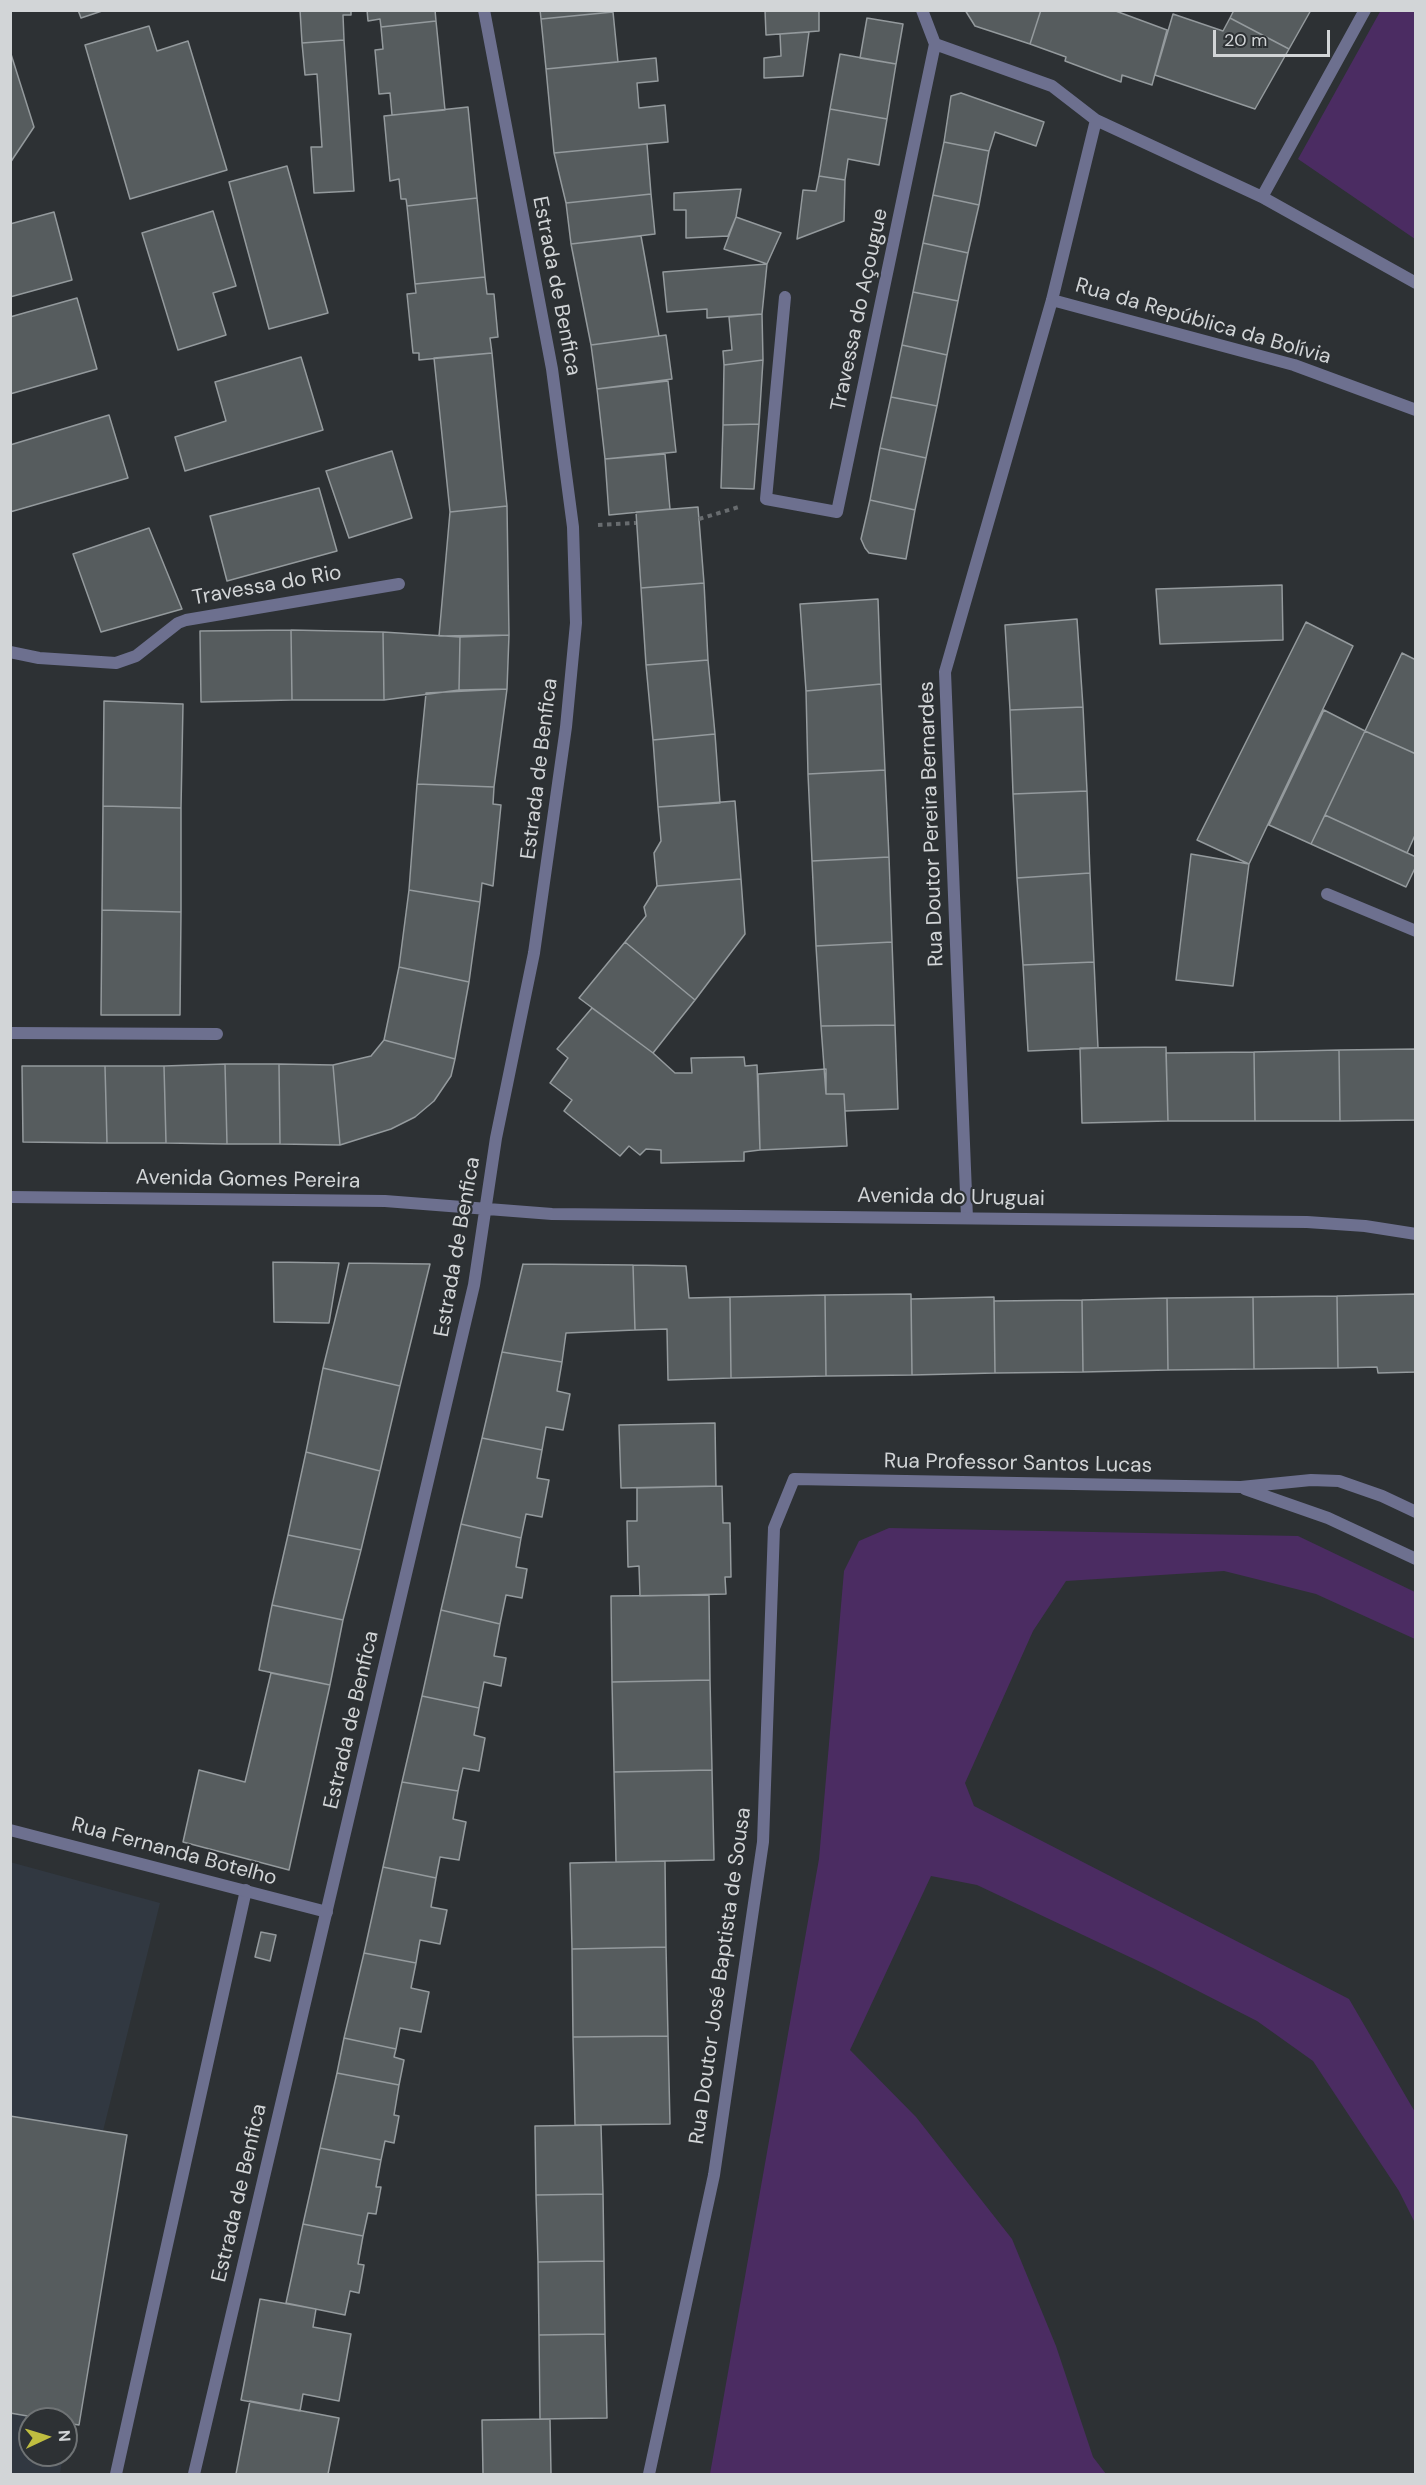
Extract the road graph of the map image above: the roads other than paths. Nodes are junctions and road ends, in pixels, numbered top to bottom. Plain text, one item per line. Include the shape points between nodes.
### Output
1 (484, 10) edge
2 (921, 10) edge
3 (1365, 10) edge
4 (935, 44) junction
5 (1096, 120) junction
6 (1262, 197) junction
7 (1416, 283) edge
8 (785, 297) dead end
9 (1052, 300) junction
10 (1416, 410) edge
11 (399, 584) dead end
12 (10, 652) edge
13 (1327, 894) dead end
14 (1416, 931) edge
15 (10, 1033) edge
16 (217, 1034) dead end
17 (10, 1197) edge
18 (485, 1209) junction
19 (967, 1218) junction
20 (1416, 1234) edge
21 (794, 1479) joint
22 (1241, 1487) junction
23 (1416, 1512) edge
24 (1416, 1559) edge
25 (10, 1830) edge
26 (246, 1890) junction
27 (327, 1912) junction
28 (116, 2475) edge
29 (194, 2475) edge
30 (649, 2475) edge

1 - 18 street, Estrada de Benfica via 552,369 573,526 576,623 566,727 534,953
2 - 4 street
3 - 6 street
4 - 5 street via 1052,86
4 - 8 street, Travessa do Açougue via 837,512 766,499
5 - 6 street
5 - 9 street, Rua da República da Bolívia
6 - 7 street
9 - 10 street, Rua da República da Bolívia via 1294,364
9 - 19 street, Rua Doutor Pereira Bernardes via 945,672
11 - 12 street, Travessa do Rio via 186,620 136,656 116,663
13 - 14 street
15 - 16 street
17 - 18 street, Avenida Gomes Pereira via 385,1200
18 - 19 street, Avenida do Uruguai via 552,1214
18 - 27 street, Estrada de Benfica via 459,1353
19 - 20 street, Avenida do Uruguai via 1307,1222
21 - 22 street, Rua Professor Santos Lucas
21 - 30 street, Rua Doutor José Baptista de Sousa via 774,1528 763,1842 716,2163
22 - 23 street, Rua Professor Santos Lucas via 1339,1481
22 - 24 street, Rua Professor Santos Lucas via 1328,1518
25 - 26 street, Rua Fernanda Botelho
26 - 27 street, Rua Fernanda Botelho
26 - 28 street
27 - 29 street, Estrada de Benfica

